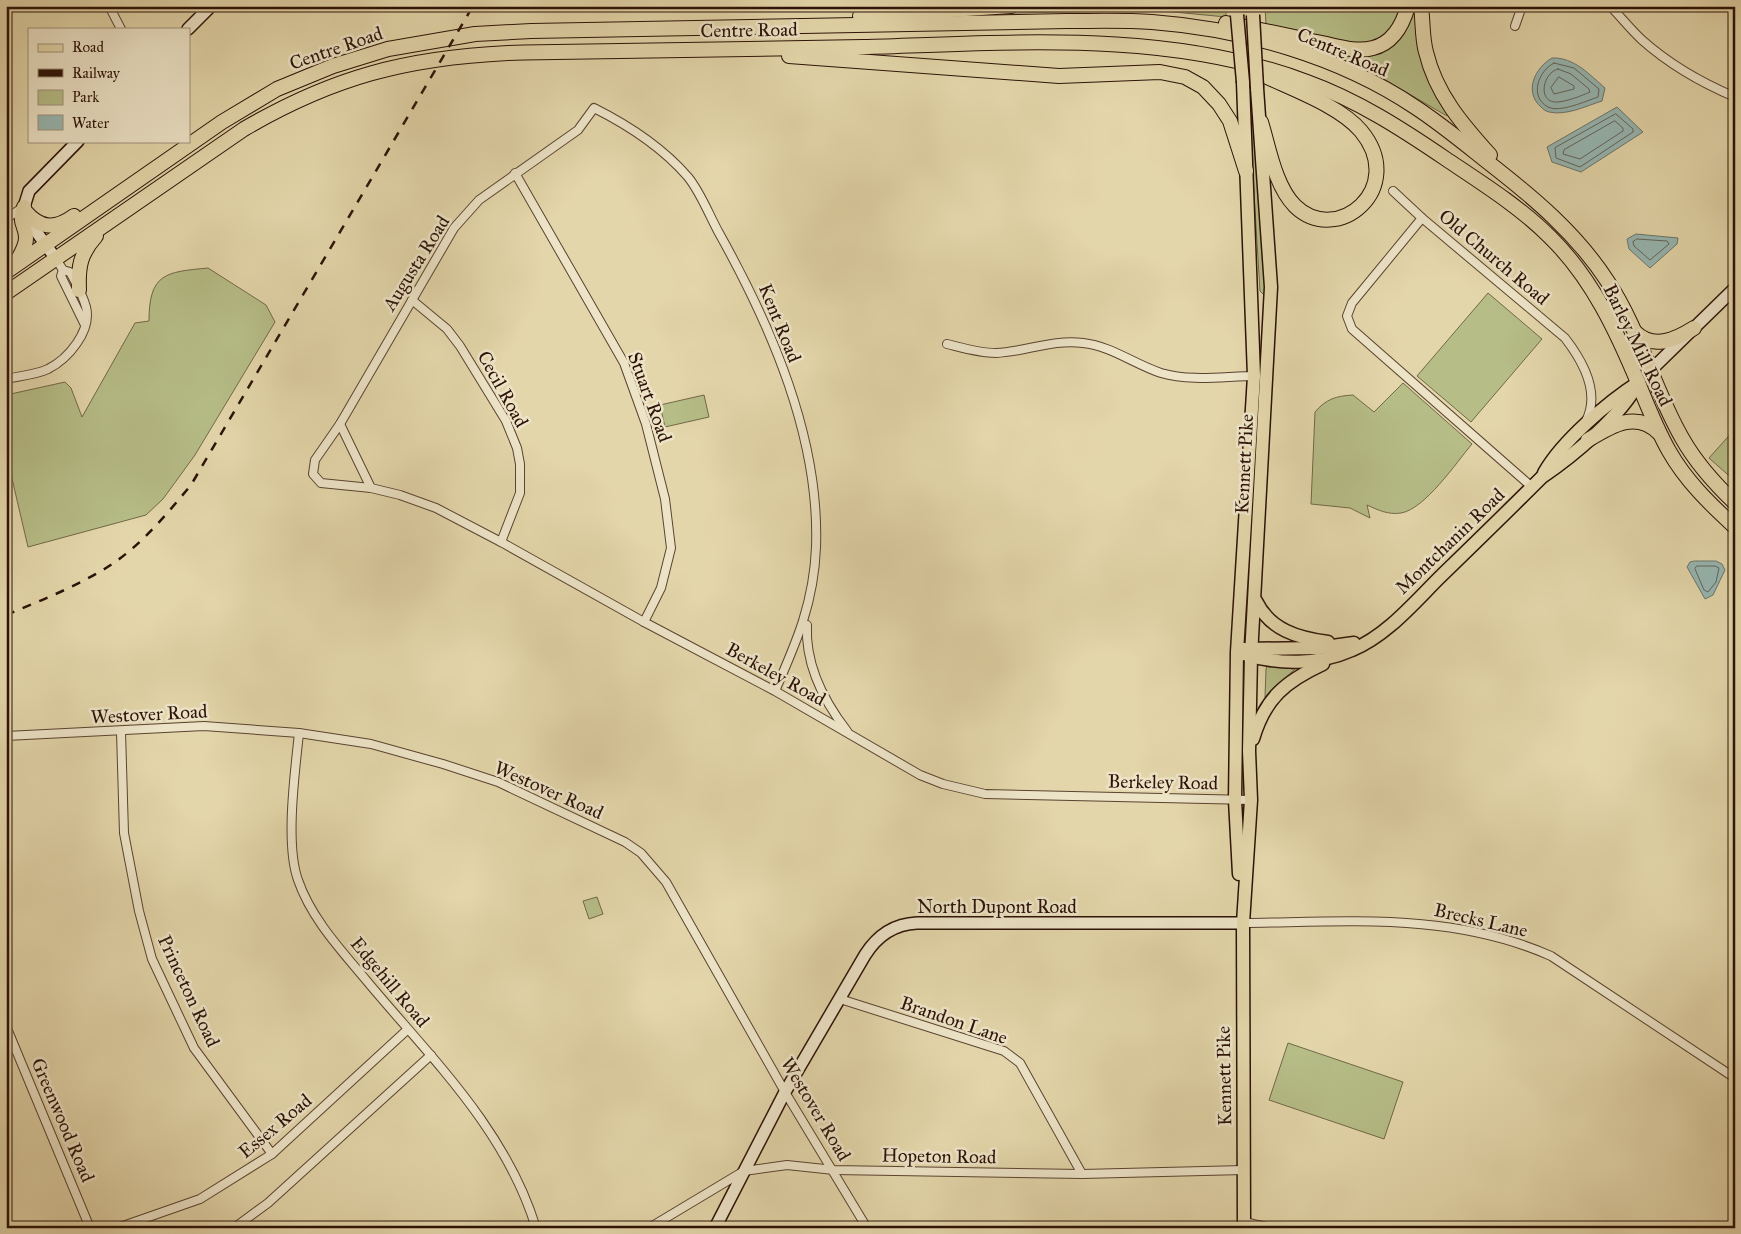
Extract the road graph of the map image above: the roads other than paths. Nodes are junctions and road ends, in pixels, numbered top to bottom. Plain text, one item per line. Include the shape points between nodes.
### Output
1 (108, 6) edge
2 (210, 6) edge
3 (1011, 6) edge
4 (1408, 6) edge
5 (1422, 6) edge
6 (1522, 6) edge
7 (1610, 6) edge
8 (1236, 11) edge
9 (1253, 11) edge
10 (1067, 21) junction
11 (1516, 26) dead end
12 (676, 27) junction
13 (120, 28) edge
14 (189, 28) edge
15 (720, 50) junction
16 (1234, 60) junction
17 (1735, 97) edge
18 (594, 108) joint
19 (1261, 122) junction
20 (77, 142) edge
21 (1246, 171) junction
22 (515, 173) junction
23 (1469, 174) joint
24 (1512, 182) junction
25 (1393, 191) dead end
26 (108, 202) junction
27 (25, 209) junction
28 (1422, 218) junction
29 (6, 219) edge
30 (106, 224) junction
31 (1572, 235) joint
32 (48, 245) junction
33 (60, 264) junction
34 (9, 270) edge
35 (1735, 288) edge
36 (79, 290) junction
37 (6, 293) edge
38 (412, 300) junction
39 (85, 325) junction
40 (1694, 328) junction
41 (1635, 332) junction
42 (947, 344) dead end
43 (1651, 370) junction
44 (1254, 376) junction
45 (1268, 376) junction
46 (6, 379) edge
47 (1638, 383) junction
48 (340, 424) junction
49 (1659, 433) junction
50 (1581, 438) junction
51 (313, 474) joint
52 (1532, 487) junction
53 (371, 488) junction
54 (1735, 503) edge
55 (1735, 527) edge
56 (501, 542) junction
57 (1255, 601) junction
58 (807, 608) junction
59 (644, 622) junction
60 (1346, 649) junction
61 (1237, 652) junction
62 (1251, 652) junction
63 (775, 691) junction
64 (121, 732) junction
65 (299, 733) junction
66 (850, 734) junction
67 (6, 736) edge
68 (1249, 751) junction
69 (1235, 800) junction
70 (1251, 800) junction
71 (1243, 923) junction
72 (840, 1000) junction
73 (6, 1026) edge
74 (407, 1030) junction
75 (431, 1056) junction
76 (1735, 1078) edge
77 (785, 1092) junction
78 (272, 1154) junction
79 (834, 1170) junction
80 (1244, 1170) junction
81 (744, 1171) junction
82 (1082, 1174) junction
83 (1244, 1225) edge
84 (90, 1228) edge
85 (117, 1228) edge
86 (234, 1228) edge
87 (536, 1228) edge
88 (649, 1228) edge
89 (715, 1228) edge
90 (867, 1228) edge
91 (1272, 1228) edge

1 - 13 street
2 - 14 main road
3 - 12 highway via 731,20
4 - 10 highway via 1402,26 1395,34 1374,48 1358,49 1183,16 1101,16
5 - 24 highway via 1425,50 1443,97 1460,122
6 - 11 street
7 - 17 street via 1642,40 1714,88
8 - 21 main road, Kennett Pike, bridge via 1243,82
9 - 19 main road, Kennett Pike, bridge
10 - 12 highway, Centre Road
10 - 24 highway, Centre Road via 1178,24 1268,43 1345,68 1414,106
12 - 26 highway, Centre Road via 475,34 368,54 310,74 263,96
15 - 16 highway, Centre Road via 1102,44 1187,51
15 - 21 highway via 1059,76 1160,72 1185,77 1203,87 1227,115
15 - 30 highway, Centre Road via 484,54 444,57 376,70 280,108
16 - 19 highway via 1319,102 1360,130 1371,144 1377,161 1373,191 1365,204 1334,219 1313,216 1296,207 1286,193
16 - 23 highway, Centre Road via 1335,93 1387,120
18 - 22 street, Augusta Road via 578,130
18 - 58 street, Kent Road via 616,119 664,153 689,178 761,311 792,396 807,453 816,546
19 - 45 main road, Kennett Pike via 1272,287
20 - 27 main road via 29,191
21 - 44 main road, Kennett Pike
22 - 38 street, Augusta Road via 479,200 454,228
22 - 59 street, Stuart Road via 624,363 646,424 665,500 671,548 661,588
23 - 47 highway, Barley Mill Road via 1534,222 1571,260 1600,302
24 - 31 highway, Centre Road
25 - 28 street
26 - 27 highway via 95,203 53,226 46,226
26 - 32 highway, Centre Road
27 - 29 street
27 - 32 main road via 30,223
27 - 34 highway via 20,217 25,244
28 - 50 street, Old Church Road via 1565,338 1575,350 1592,395 1590,413
28 - 52 street, Old Church Road via 1352,303 1348,316 1352,329
30 - 33 highway, Centre Road
30 - 36 highway via 81,257
31 - 41 highway, Barley Mill Road via 1609,283
32 - 33 main road
32 - 34 highway, Centre Road
33 - 36 street via 70,272
33 - 37 highway, Centre Road
33 - 39 street via 62,276
35 - 40 main road, Montchanin Road
36 - 39 street via 87,309
38 - 48 street, Augusta Road
38 - 56 street, Cecil Road via 447,329 460,346 506,421 517,448 520,493
39 - 46 street via 72,350 61,361 46,370
40 - 41 highway via 1673,340 1660,342 1648,341
40 - 43 main road, Montchanin Road
41 - 43 highway, Barley Mill Road
42 - 44 street via 996,353 1052,342 1080,342 1110,350 1170,375 1194,378
43 - 47 main road, Montchanin Road
43 - 54 highway, Barley Mill Road via 1687,447 1709,477
44 - 45 street
44 - 61 main road, Kennett Pike
45 - 57 main road, Kennett Pike
47 - 49 highway, Barley Mill Road
47 - 50 main road, Montchanin Road via 1626,402
48 - 51 street, Augusta Road via 315,460
48 - 53 street
49 - 50 highway via 1648,425 1627,420
49 - 55 highway, Barley Mill Road via 1692,485
50 - 52 main road, Montchanin Road via 1568,459
51 - 53 street, Berkeley Road via 321,483
52 - 60 main road, Montchanin Road via 1383,631
53 - 56 street, Berkeley Road via 436,508
56 - 59 street, Berkeley Road
57 - 60 main road via 1268,620 1293,635
57 - 62 main road, Kennett Pike
58 - 63 street, Kent Road via 801,632
58 - 66 street, Kent Road via 806,638 810,660 829,705
59 - 63 street, Berkeley Road
60 - 62 main road, Montchanin Road via 1317,661 1298,662
60 - 68 main road via 1303,672 1278,692 1259,721
61 - 62 main road, Montchanin Road
61 - 69 main road, Kennett Pike
62 - 68 main road, Kennett Pike
63 - 66 street, Berkeley Road
64 - 65 street, Westover Road via 204,726
64 - 67 street, Westover Road
64 - 78 street, Princeton Road via 124,833 152,959 194,1048
65 - 74 street, Edgehill Road via 292,789 298,881 338,948
65 - 77 street, Westover Road via 371,744 498,782 625,842 641,853 666,882
66 - 69 street, Berkeley Road via 920,775 985,794
68 - 70 main road, Kennett Pike
69 - 70 street, Berkeley Road
69 - 71 main road, Kennett Pike
70 - 71 main road, Kennett Pike
71 - 72 main road, North Dupont Road via 903,924 873,943
71 - 76 street, Brecks Lane via 1402,922 1441,925 1519,942 1551,956
71 - 80 main road, Kennett Pike
72 - 77 main road, North Dupont Road
72 - 82 street, Brandon Lane via 1004,1051 1020,1063
73 - 84 street, Greenwood Road
74 - 75 street, Edgehill Road
74 - 78 street, Essex Road
75 - 86 street via 268,1203
75 - 87 street, Edgehill Road via 460,1088 488,1128 521,1190
77 - 79 street, Westover Road
77 - 81 main road, North Dupont Road
78 - 85 street, Essex Road via 200,1199
79 - 81 street, Hopeton Road via 787,1165
79 - 82 street, Hopeton Road
79 - 90 street, Westover Road
80 - 82 street, Hopeton Road
80 - 83 main road, Kennett Pike
81 - 88 street, Hopeton Road
81 - 89 main road, North Dupont Road
83 - 91 street

